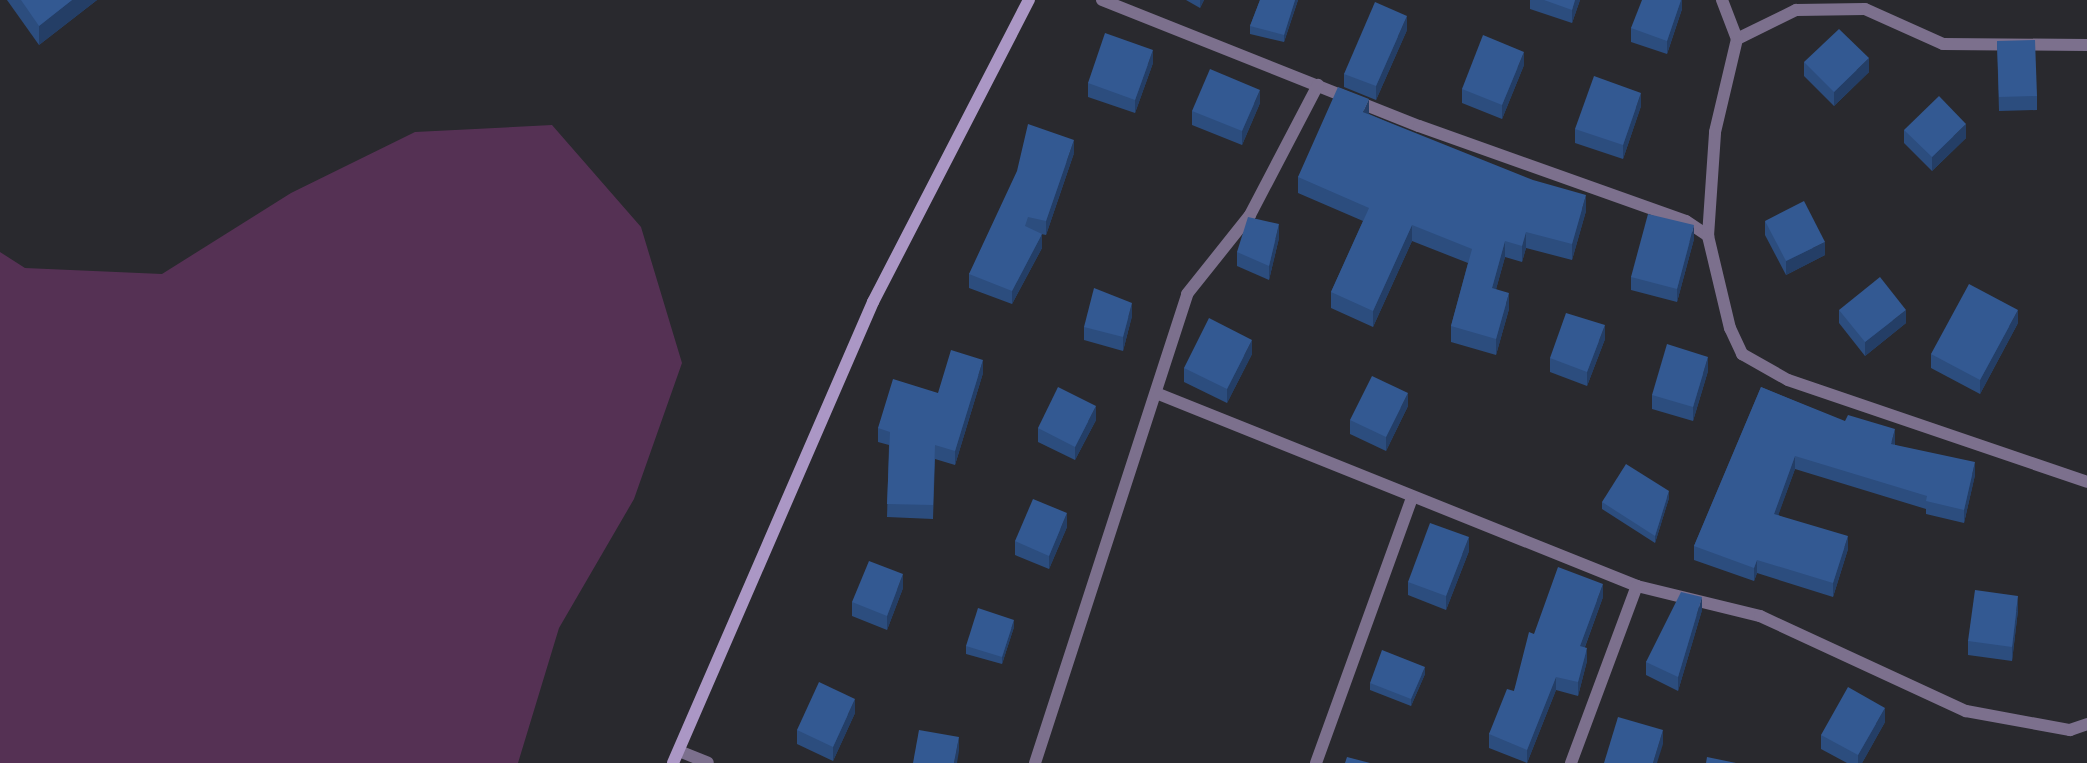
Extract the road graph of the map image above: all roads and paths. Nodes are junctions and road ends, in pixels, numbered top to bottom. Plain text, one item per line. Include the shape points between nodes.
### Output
1 (1029, 0) edge
2 (1102, 0) edge
3 (1722, 0) edge
4 (1737, 39) junction
5 (2087, 45) edge
6 (1318, 85) junction
7 (1708, 236) junction
8 (1156, 393) junction
9 (2087, 482) edge
10 (1412, 498) junction
11 (1637, 586) junction
12 (2087, 724) edge
13 (679, 751) junction
14 (673, 763) edge
15 (708, 763) edge
16 (1035, 763) edge
17 (1316, 763) edge
18 (1571, 763) edge

1 - 13 main road via 873,302
2 - 6 street
3 - 4 street
4 - 5 street via 1796,10 1865,9 1943,44
4 - 7 street via 1716,132
6 - 7 street via 1686,221
6 - 8 street via 1250,215 1187,294
7 - 9 street via 1730,328 1742,354 1788,380
8 - 10 street
8 - 16 street
10 - 11 street
10 - 17 street
11 - 12 street via 1760,616 1966,711 2070,730
11 - 18 street
13 - 14 main road
13 - 15 street

